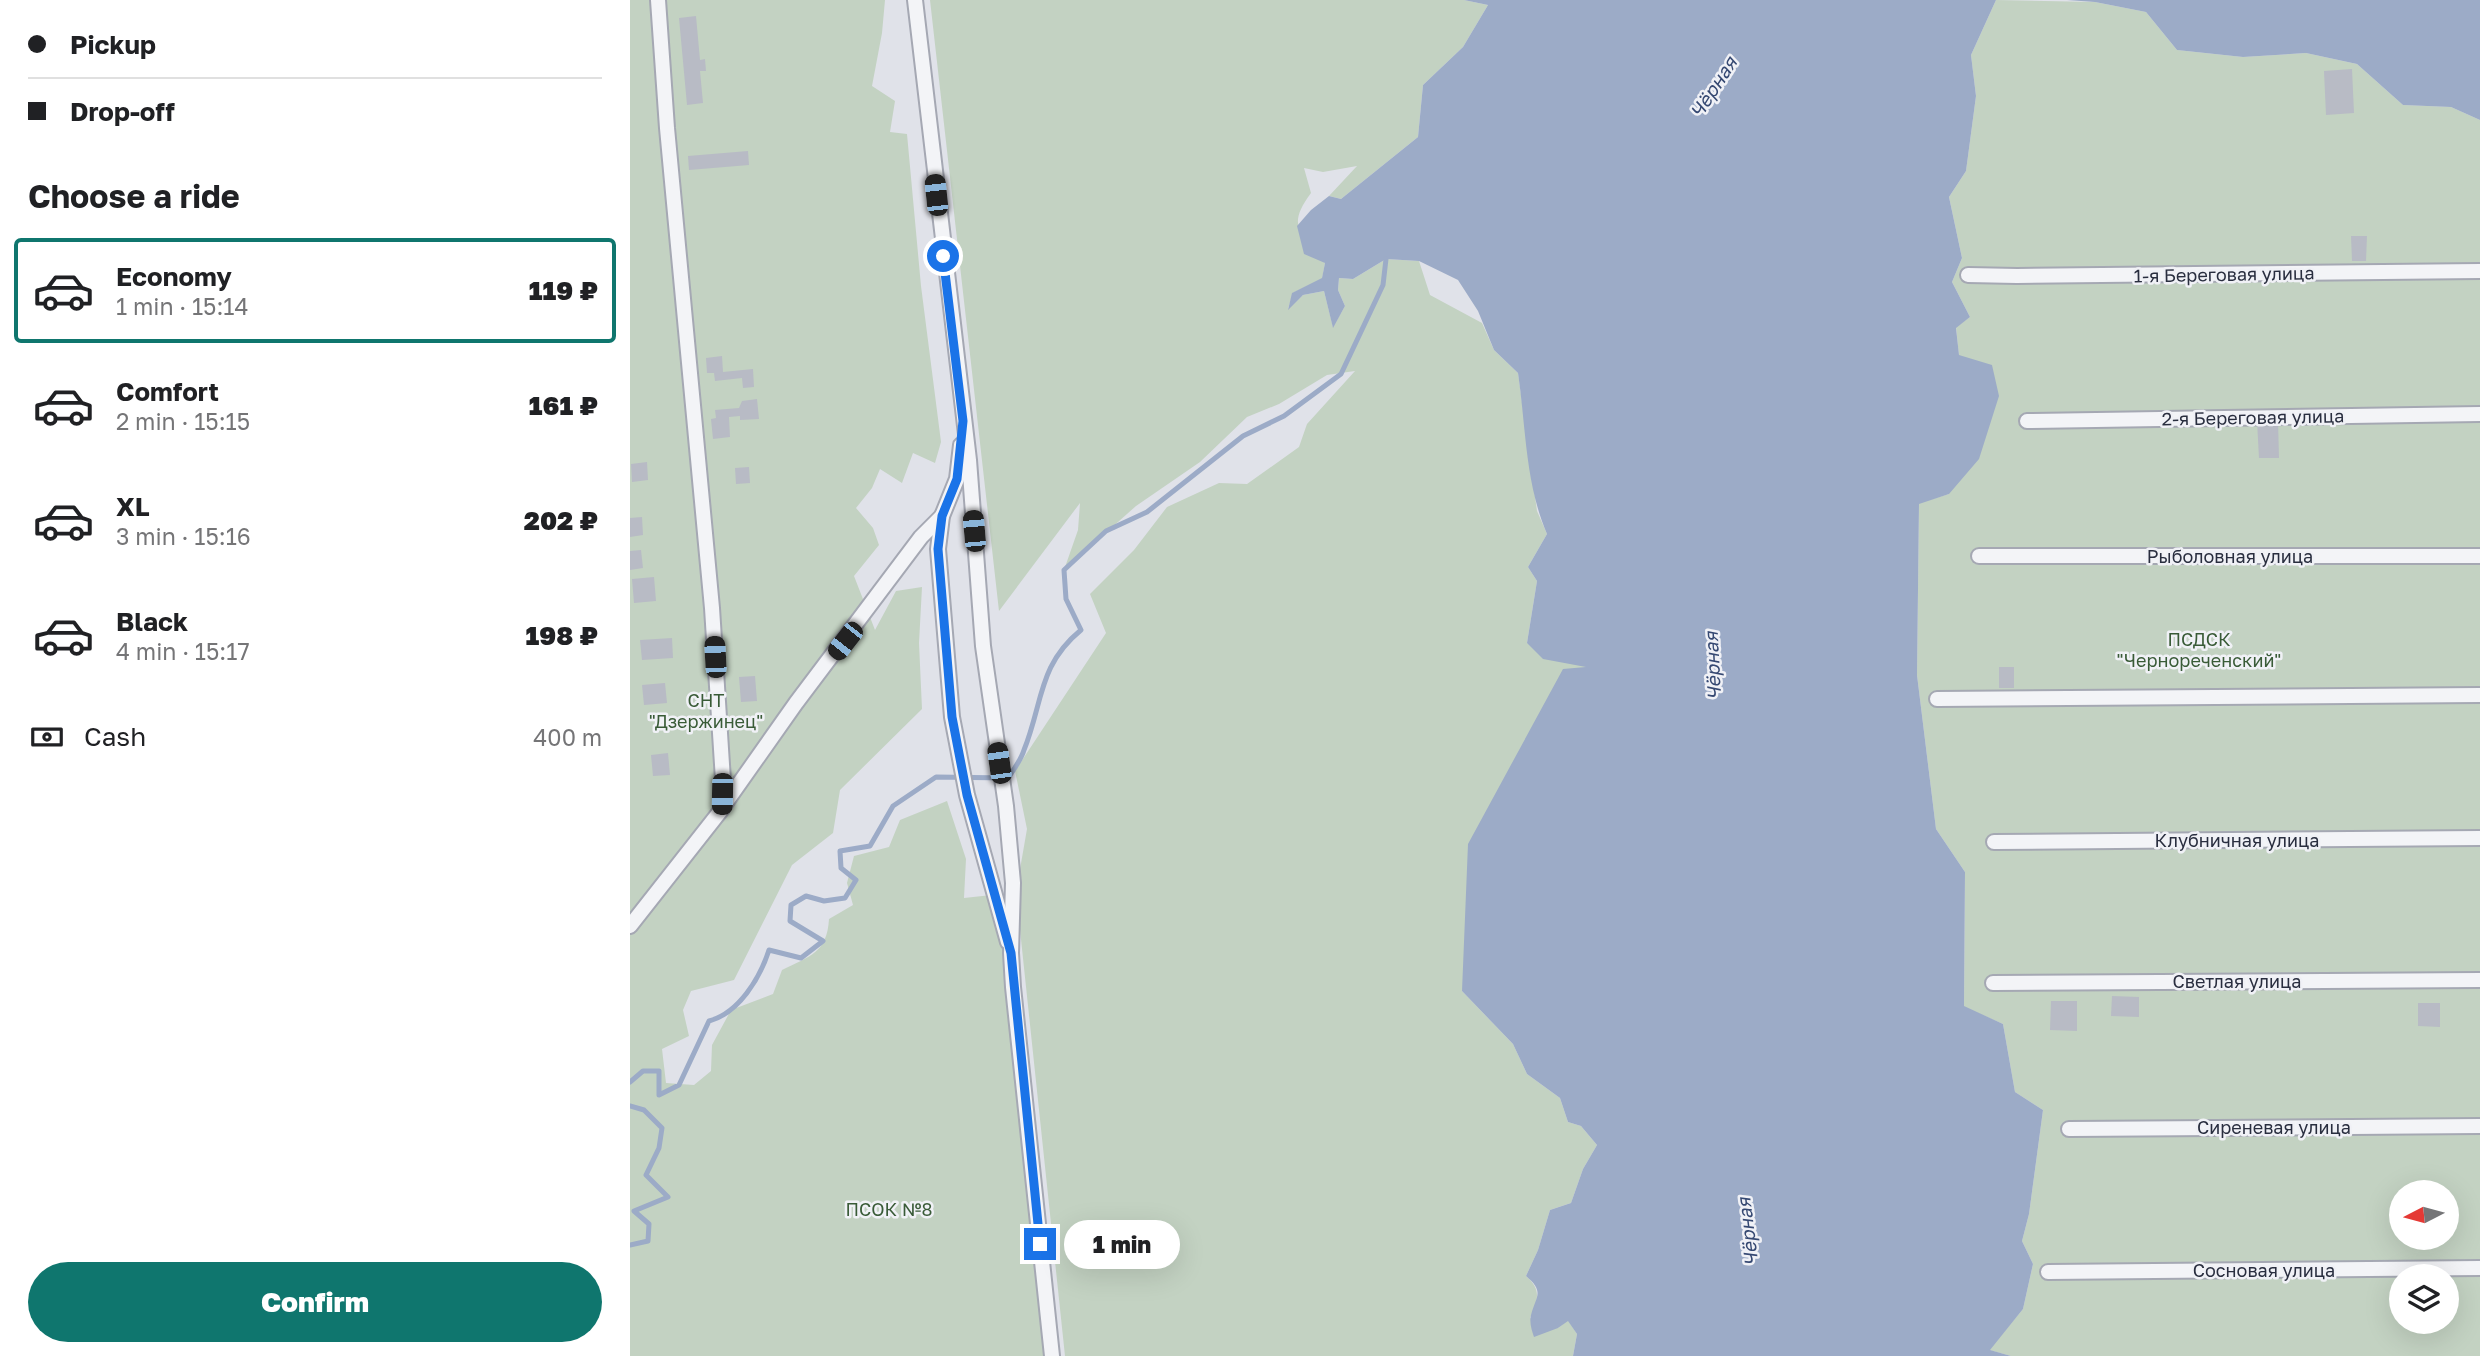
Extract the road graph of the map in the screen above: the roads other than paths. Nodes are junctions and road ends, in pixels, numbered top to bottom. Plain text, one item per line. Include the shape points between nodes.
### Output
1 (658, 0) edge
2 (915, 0) edge
3 (2480, 271) edge
4 (1968, 275) dead end
5 (2480, 414) edge
6 (963, 421) junction
7 (2027, 421) dead end
8 (942, 516) junction
9 (1979, 556) dead end
10 (2480, 556) edge
11 (2480, 695) edge
12 (1937, 699) dead end
13 (722, 809) junction
14 (2480, 838) edge
15 (1994, 842) dead end
16 (630, 926) edge
17 (1011, 953) junction
18 (2480, 980) edge
19 (1993, 983) dead end
20 (2480, 1126) edge
21 (2069, 1129) dead end
22 (2480, 1268) edge
23 (2048, 1272) dead end
24 (1052, 1356) edge

1 - 13 street via 712,608
2 - 6 street
3 - 4 street, 1-я Береговая улица
5 - 7 street, 2-я Береговая улица
6 - 8 street via 957,479
6 - 17 street via 970,460 983,646 1013,883
8 - 13 street via 921,537 796,703
8 - 17 street via 938,549 956,741
9 - 10 street, Рыболовная улица
11 - 12 street
13 - 16 street
14 - 15 street, Клубничная улица
17 - 24 street
18 - 19 street, Светлая улица
20 - 21 street, Сиреневая улица
22 - 23 street, Сосновая улица

